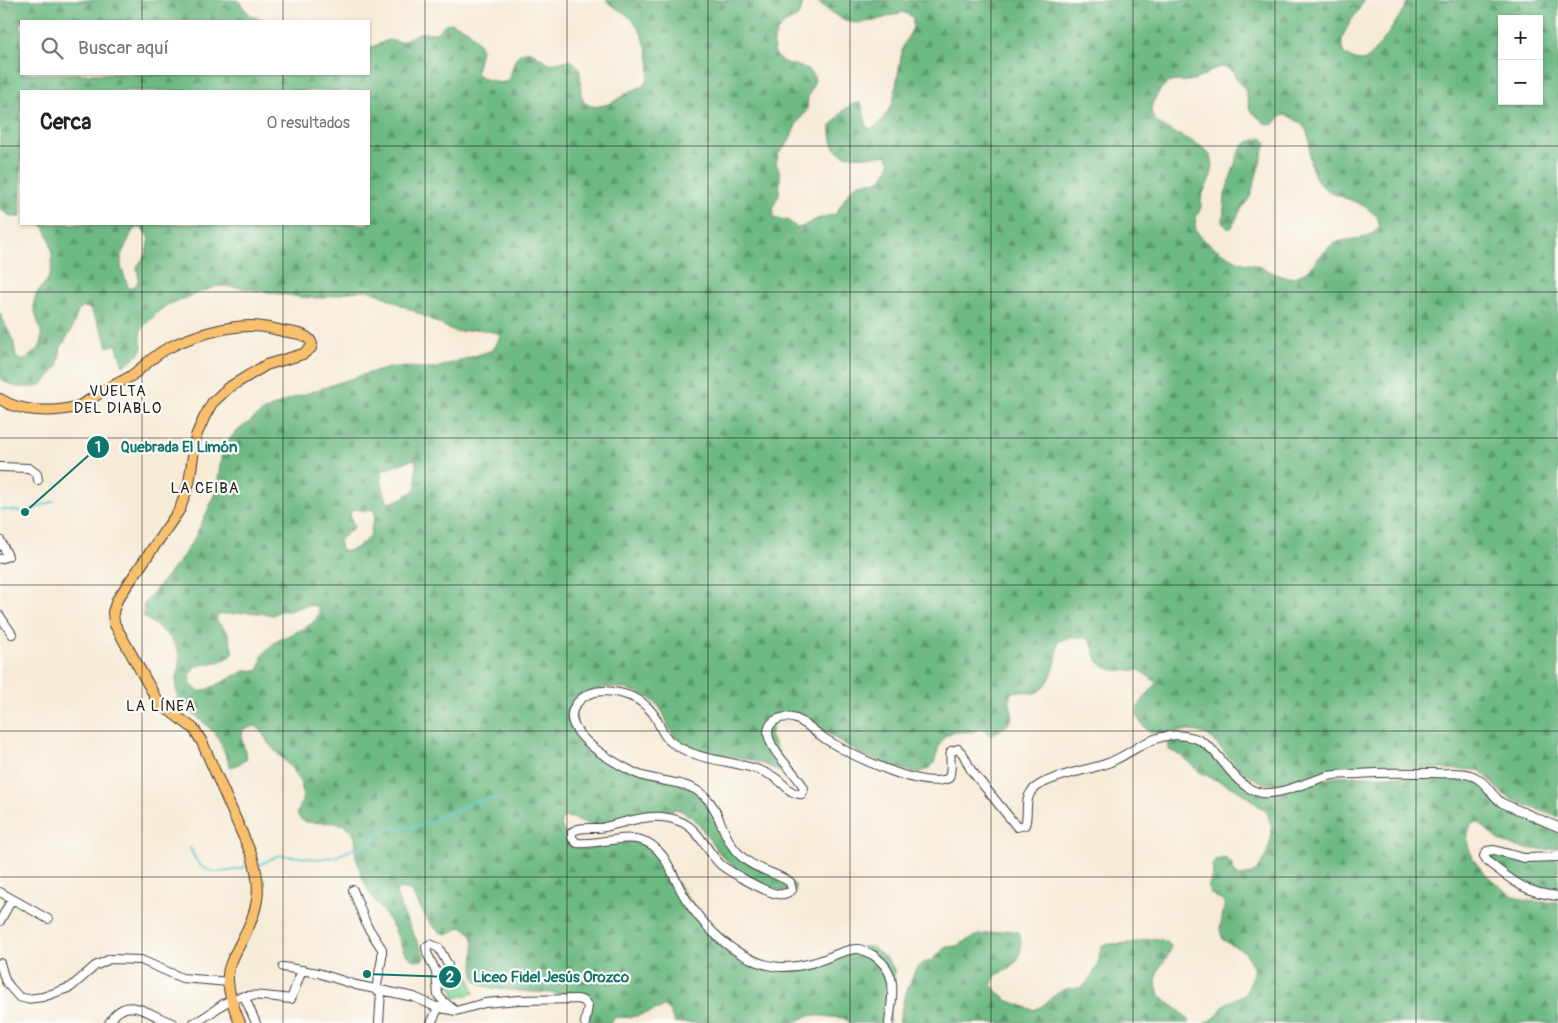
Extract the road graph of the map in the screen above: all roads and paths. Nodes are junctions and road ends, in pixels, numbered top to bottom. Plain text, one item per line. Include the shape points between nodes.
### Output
1 (0, 399) edge
2 (0, 466) edge
3 (38, 480) dead end
4 (0, 540) edge
5 (0, 559) edge
6 (0, 616) edge
7 (12, 634) dead end
8 (1558, 827) edge
9 (1558, 857) edge
10 (353, 890) dead end
11 (0, 892) edge
12 (1558, 896) edge
13 (12, 899) junction
14 (48, 919) dead end
15 (0, 921) edge
16 (0, 963) edge
17 (448, 965) dead end
18 (283, 967) dead end
19 (302, 970) junction
20 (228, 982) junction
21 (379, 990) junction
22 (244, 996) junction
23 (232, 999) junction
24 (439, 1007) junction
25 (456, 1011) junction
26 (109, 1023) edge
27 (174, 1023) edge
28 (193, 1023) edge
29 (240, 1023) edge
30 (256, 1023) edge
31 (379, 1023) edge
32 (432, 1023) edge
33 (585, 1023) edge
34 (889, 1023) edge

1 - 20 main road via 26,408 75,407 129,377 170,347 228,329 261,326 304,335 311,341 311,348 303,354 266,365 228,388 212,403 196,436 189,483 180,509 122,591 113,612 114,623 157,700 194,729 202,742 257,872 256,906 230,966
2 - 3 street via 29,468 37,474
4 - 5 street via 8,556
6 - 7 street
8 - 34 street via 1502,803 1494,798 1481,780 1468,774 1346,774 1274,792 1262,792 1244,784 1198,739 1163,736 1108,763 1041,782 1028,799 1025,825 1017,827 958,749 951,751 949,778 924,780 873,764 828,741 796,719 783,717 770,725 769,738 804,788 798,795 775,777 759,770 697,755 676,746 662,732 648,707 632,696 602,691 582,697 575,706 573,718 579,733 590,746 639,775 696,790 705,796 740,854 758,868 790,882 792,890 788,894 777,894 733,873 720,864 687,825 667,816 644,817 602,828 575,829 572,838 577,843 589,844 618,838 647,843 660,853 702,920 736,951 765,964 781,967 814,963 859,949 872,955 891,973 894,986
9 - 12 street via 1524,858 1494,850 1487,851 1484,856 1525,889
10 - 21 street via 367,926 382,949
11 - 13 street
13 - 14 street
13 - 15 street
16 - 20 street via 10,987 19,997 28,999 71,987 95,966 110,959 141,960 182,978
17 - 25 street via 439,948 433,944 427,946 436,972 438,995
18 - 19 street
19 - 21 street
19 - 22 street via 291,999
20 - 23 main road
21 - 24 street via 414,997
21 - 31 street
22 - 23 street
22 - 30 street
23 - 28 street
23 - 29 main road
24 - 25 street
24 - 32 street
25 - 33 street via 485,1003 578,999 584,1000 588,1006
26 - 27 street via 121,1010 132,1007

